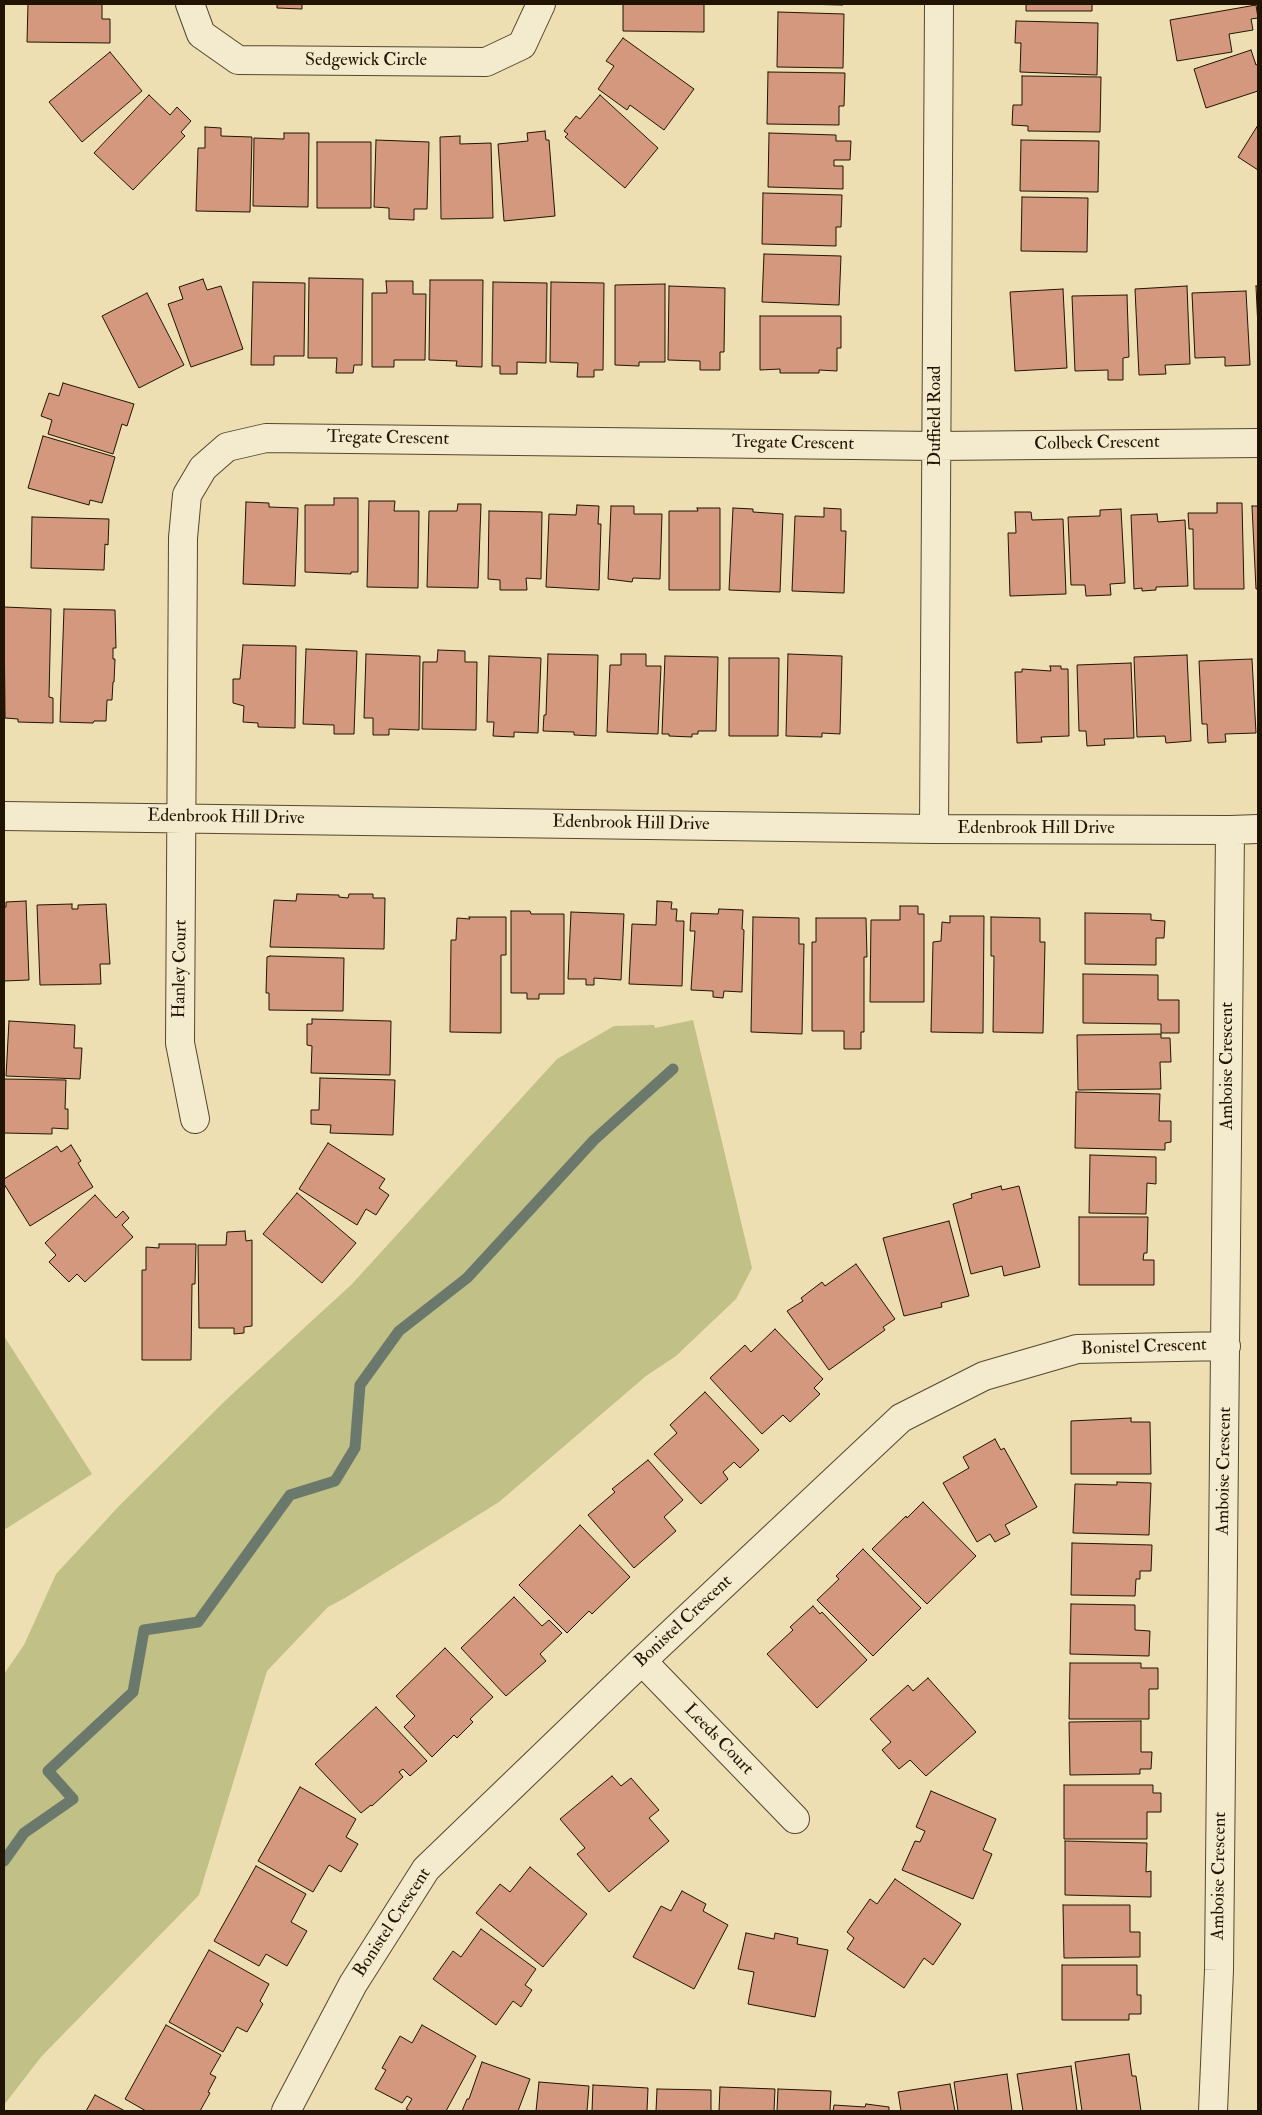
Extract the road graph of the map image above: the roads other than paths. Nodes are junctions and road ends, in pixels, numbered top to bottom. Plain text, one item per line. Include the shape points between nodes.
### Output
1 (190, 4) edge
2 (541, 4) edge
3 (939, 4) edge
4 (1258, 442) edge
5 (936, 446) junction
6 (4, 816) edge
7 (182, 818) junction
8 (1258, 828) edge
9 (934, 829) junction
10 (1230, 830) junction
11 (195, 1119) dead end
12 (1226, 1346) junction
13 (642, 1661) junction
14 (795, 1819) dead end
15 (286, 2111) edge
16 (1213, 2111) edge

1 - 2 street, Sedgewick Circle via 202,34 238,60 486,62 522,45
3 - 5 street, Duffield Road
4 - 5 street, Colbeck Crescent
5 - 7 street, Tregate Crescent via 266,438 227,447 203,468 187,495 183,538
5 - 9 street, Duffield Road
6 - 7 street, Edenbrook Hill Drive
7 - 9 street, Edenbrook Hill Drive
7 - 11 street, Hanley Court via 180,1043
8 - 10 street, Edenbrook Hill Drive
9 - 10 street, Edenbrook Hill Drive
10 - 12 street, Amboise Crescent
12 - 13 street, Bonistel Crescent via 1076,1349 984,1376 901,1418
12 - 16 street, Amboise Crescent via 1219,1970
13 - 14 street, Leeds Court
13 - 15 street, Bonistel Crescent via 426,1869 353,1984

